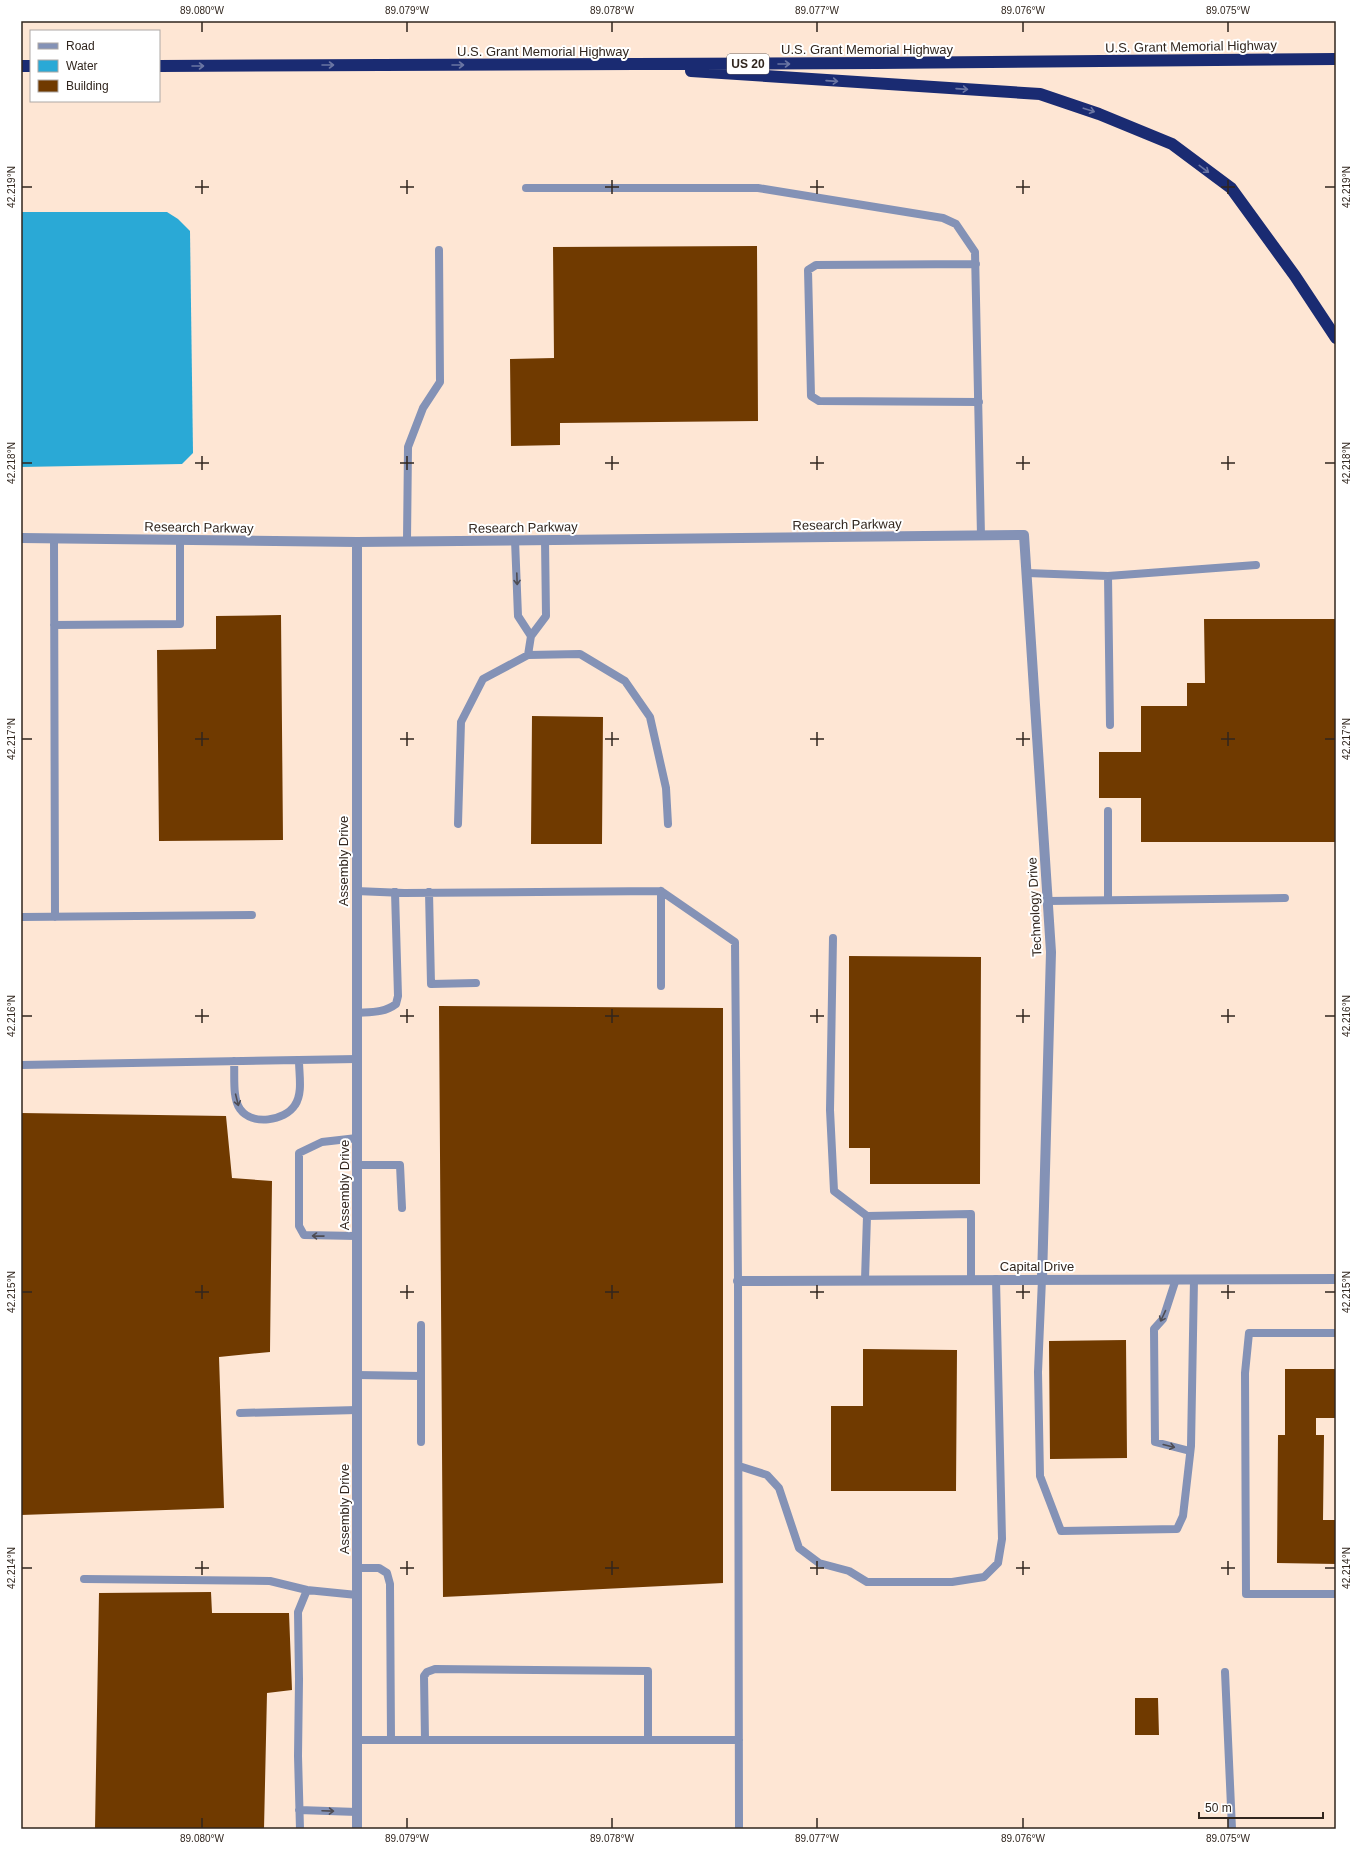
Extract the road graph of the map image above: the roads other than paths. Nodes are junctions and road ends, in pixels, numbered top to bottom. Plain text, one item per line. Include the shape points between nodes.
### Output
1 (1336, 59) edge
2 (584, 64) junction
3 (160, 66) edge
4 (526, 188) dead end
5 (439, 250) dead end
6 (976, 264) junction
7 (1336, 338) edge
8 (978, 402) junction
9 (1024, 535) joint
10 (981, 536) junction
11 (21, 538) edge
12 (54, 539) junction
13 (180, 540) junction
14 (515, 540) junction
15 (545, 540) junction
16 (407, 541) junction
17 (357, 542) junction
18 (1256, 565) dead end
19 (1027, 573) junction
20 (1108, 576) junction
21 (54, 625) junction
22 (531, 636) junction
23 (528, 655) junction
24 (1110, 725) dead end
25 (1108, 811) dead end
26 (458, 824) dead end
27 (668, 824) dead end
28 (356, 891) junction
29 (661, 891) junction
30 (395, 892) junction
31 (429, 892) junction
32 (1285, 898) dead end
33 (1108, 900) junction
34 (1048, 901) junction
35 (252, 915) dead end
36 (21, 917) edge
37 (55, 917) junction
38 (833, 938) dead end
39 (476, 983) dead end
40 (661, 986) dead end
41 (357, 1013) junction
42 (357, 1059) junction
43 (299, 1060) junction
44 (234, 1061) junction
45 (21, 1065) edge
46 (357, 1138) junction
47 (357, 1165) junction
48 (402, 1208) dead end
49 (867, 1216) junction
50 (357, 1236) junction
51 (996, 1279) junction
52 (1042, 1279) junction
53 (1176, 1279) junction
54 (1194, 1279) junction
55 (1336, 1279) edge
56 (865, 1280) junction
57 (971, 1280) junction
58 (738, 1282) junction
59 (420, 1325) dead end
60 (1336, 1333) edge
61 (357, 1375) junction
62 (421, 1376) junction
63 (357, 1410) junction
64 (240, 1413) dead end
65 (421, 1442) dead end
66 (1190, 1451) junction
67 (738, 1466) junction
68 (357, 1568) junction
69 (84, 1579) dead end
70 (307, 1590) junction
71 (1336, 1594) edge
72 (357, 1596) junction
73 (1225, 1672) dead end
74 (357, 1740) junction
75 (391, 1740) junction
76 (425, 1740) junction
77 (648, 1740) junction
78 (739, 1740) junction
79 (299, 1810) junction
80 (357, 1812) junction
81 (300, 1829) edge
82 (357, 1829) edge
83 (739, 1829) edge
84 (1232, 1829) edge

2 -> 1 highway, U.S. Grant Memorial Highway / US 20
3 -> 2 highway, U.S. Grant Memorial Highway / US 20
2 -> 7 highway via 1040,94 1099,114 1172,144 1231,188
4 - 6 lane via 758,188 804,194 943,218 956,224 969,241 975,252
5 - 16 lane via 440,382 423,408 408,447
6 - 8 lane
6 - 8 lane via 816,265 808,270 811,396 819,401
8 - 10 lane
9 - 10 street, Research Parkway
9 - 19 street, Technology Drive
10 - 15 street, Research Parkway
11 - 12 street, Research Parkway
12 - 13 street, Research Parkway
12 - 21 lane
13 - 17 street, Research Parkway
13 - 21 lane via 180,624
14 - 15 street, Research Parkway
14 - 16 street, Research Parkway
14 -> 22 lane via 518,616
15 - 22 lane via 546,616
16 - 17 street, Research Parkway
17 - 28 street, Assembly Drive
18 - 20 lane
19 - 20 lane
19 - 34 street, Technology Drive
20 - 24 lane
21 - 37 lane
22 - 23 lane
23 - 26 lane via 483,679 461,722
23 - 27 lane via 580,654 625,681 650,717 666,788
25 - 33 lane
28 - 30 lane
28 - 41 street, Assembly Drive
29 - 31 lane
29 - 40 lane
29 - 58 lane via 735,942
30 - 31 lane
30 - 41 lane via 398,996 396,1004 380,1012
31 - 39 lane via 431,984
32 - 33 lane
33 - 34 lane
34 - 52 street, Technology Drive via 1051,952
35 - 37 lane
36 - 37 lane
38 - 49 lane via 830,1110 834,1191
41 - 42 street, Assembly Drive
42 - 43 lane
42 - 46 street, Assembly Drive
43 - 44 lane
44 -> 43 lane via 236,1101 248,1116 260,1119 286,1114 294,1106 300,1092
44 - 45 lane
46 - 47 street, Assembly Drive
50 -> 46 lane via 304,1235 299,1226 299,1152 322,1142
47 - 48 lane via 400,1165
47 - 50 street, Assembly Drive
49 - 56 lane
49 - 57 lane via 971,1214
50 - 61 street, Assembly Drive
51 - 52 street, Capital Drive
51 - 57 street, Capital Drive
51 - 67 lane via 1002,1539 998,1563 984,1577 952,1582 867,1582 849,1571 819,1563 799,1548 779,1488 767,1474
52 - 53 street, Capital Drive
52 - 66 lane via 1038,1372 1040,1476 1061,1531 1177,1529 1183,1516
53 - 54 street, Capital Drive
53 -> 66 lane via 1163,1319 1154,1329 1156,1442
54 - 55 street, Capital Drive
54 - 66 lane
56 - 57 street, Capital Drive
56 - 58 street, Capital Drive
58 - 67 lane
59 - 62 lane
60 - 71 lane via 1249,1333 1245,1373 1246,1594
61 - 62 lane
61 - 63 street, Assembly Drive
62 - 65 lane
63 - 64 lane
63 - 68 street, Assembly Drive
67 - 78 lane
68 - 72 street, Assembly Drive
68 - 75 lane via 379,1568 387,1573 390,1584
69 - 70 lane via 270,1581
70 - 72 lane
70 - 79 lane via 298,1612
72 - 74 street, Assembly Drive
73 - 84 lane
74 - 75 lane
74 - 80 street, Assembly Drive
75 - 76 lane
76 - 77 lane
76 - 77 lane via 424,1676 435,1669 648,1671
77 - 78 lane
78 - 83 lane
79 -> 80 lane
79 - 81 lane
80 - 82 street, Assembly Drive

